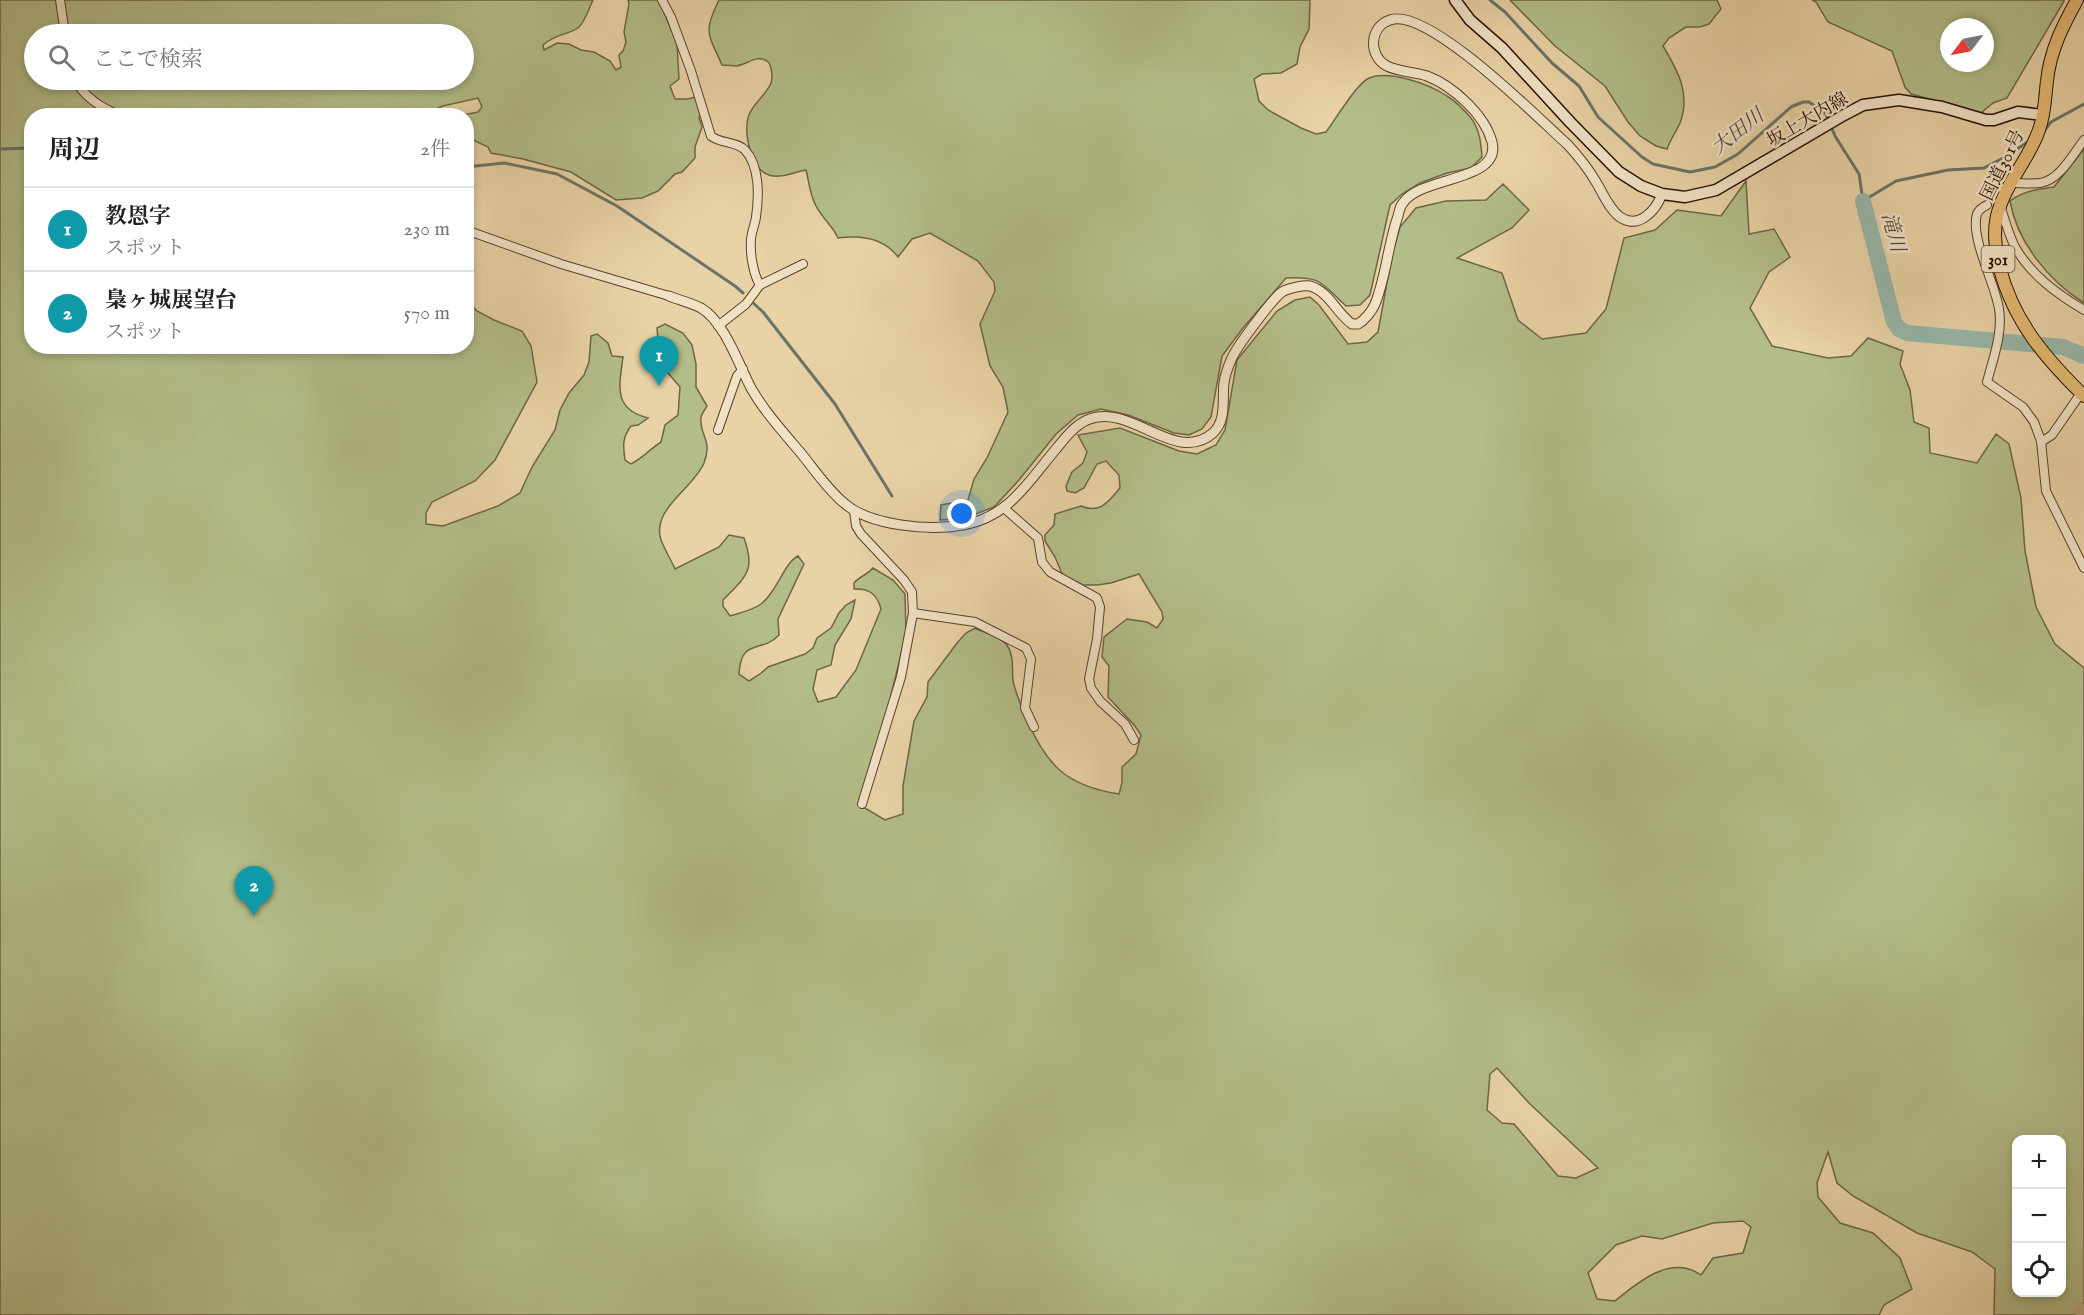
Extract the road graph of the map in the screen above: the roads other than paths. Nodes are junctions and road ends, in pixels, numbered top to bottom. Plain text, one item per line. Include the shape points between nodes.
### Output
1 (60, 0) edge
2 (663, 0) edge
3 (1455, 0) edge
4 (2077, 0) edge
5 (64, 24) edge
6 (81, 90) edge
7 (106, 108) edge
8 (2043, 115) junction
9 (2084, 140) edge
10 (2011, 183) junction
11 (1662, 194) junction
12 (1994, 205) junction
13 (474, 233) edge
14 (803, 264) dead end
15 (760, 285) junction
16 (669, 296) joint
17 (2084, 310) edge
18 (718, 326) junction
19 (743, 369) junction
20 (2083, 394) edge
21 (718, 430) dead end
22 (2041, 442) junction
23 (1005, 509) junction
24 (854, 512) junction
25 (2084, 568) edge
26 (913, 613) junction
27 (1034, 727) dead end
28 (1134, 740) dead end
29 (862, 804) dead end

1 - 5 street
2 - 15 street via 711,136 738,145 754,165 757,206 750,240 755,278
3 - 11 main road, 坂上大内線 via 1619,172
4 - 8 highway, 国道301号 / 301 via 2054,49
6 - 7 street
8 - 10 highway, 国道301号 / 301 via 2040,129
8 - 11 main road, 坂上大内線 via 2018,112 1986,120 1899,100 1863,105 1716,190 1685,197
9 - 10 street via 2051,180
10 - 12 highway, 国道301号 / 301
11 - 23 street via 1658,206 1643,219 1620,217 1568,145 1457,47 1427,27 1398,17 1387,21 1375,31 1373,45 1378,58 1388,66 1427,76 1457,93 1476,114 1493,143 1490,161 1483,169 1418,190 1403,202 1375,305 1358,324 1352,324 1320,291 1307,285 1283,291 1232,356 1224,381 1222,417 1212,434 1179,443 1129,421 1100,416 1086,420 1070,431
12 - 17 street via 2026,264 2053,290
12 - 20 highway, 国道301号 / 301 via 1997,256 2013,306 2055,368
12 - 22 street via 1980,209 1976,227 1999,309 1999,334 1987,382 2024,407
13 - 16 street
14 - 15 street
15 - 18 street via 746,304
16 - 18 street via 701,308
18 - 19 street
19 - 21 street
19 - 24 street via 762,405 837,497
20 - 22 street via 2052,435
22 - 25 street via 2046,491
23 - 24 street via 986,519 951,526 881,522
23 - 28 street via 1038,538 1042,562 1050,572 1097,598 1101,607 1089,679 1091,688 1125,724
24 - 26 street via 861,534 912,592
26 - 27 street via 975,622 1026,648 1031,659 1025,708
26 - 29 street via 901,677

